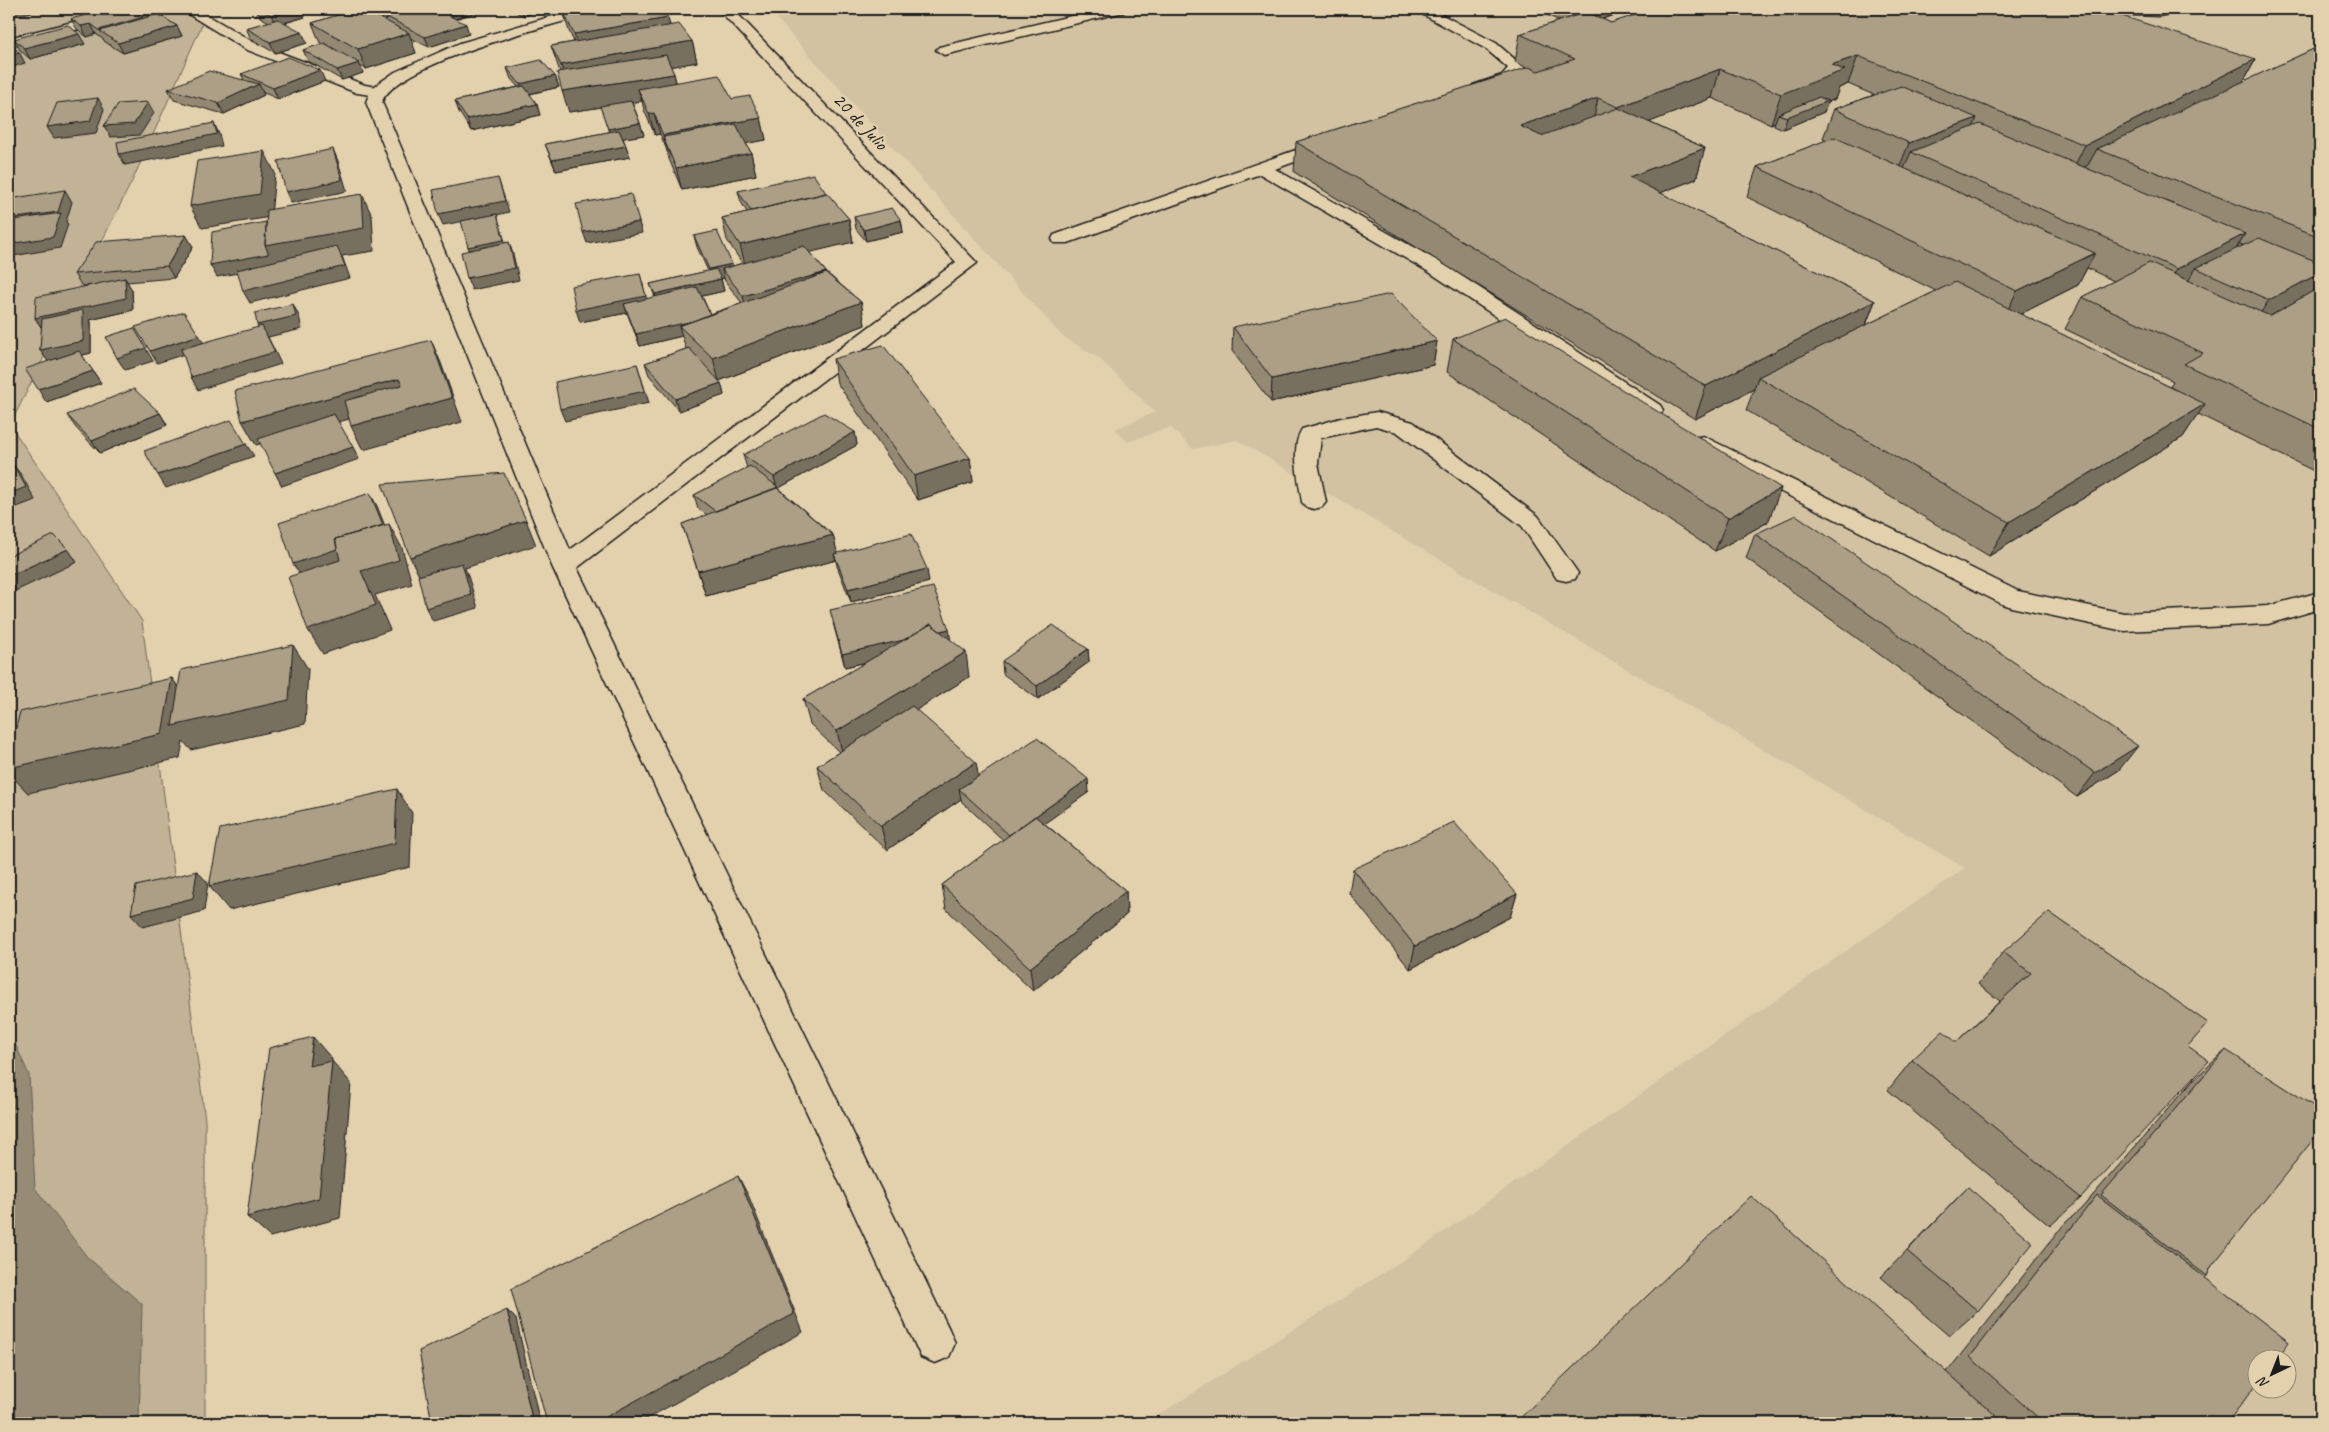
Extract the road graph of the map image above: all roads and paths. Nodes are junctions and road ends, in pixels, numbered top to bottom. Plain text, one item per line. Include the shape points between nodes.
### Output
1 (141, 9) edge
2 (187, 9) edge
3 (592, 9) edge
4 (725, 9) edge
5 (1119, 9) edge
6 (1420, 9) edge
7 (2090, 9) edge
8 (2172, 9) edge
9 (9, 43) edge
10 (944, 50) dead end
11 (378, 91) junction
12 (1462, 94) edge
13 (1343, 138) edge
14 (1261, 168) junction
15 (1061, 239) dead end
16 (1314, 502) dead end
17 (564, 566) junction
18 (1566, 573) dead end
19 (2320, 601) edge
20 (935, 1343) dead end

1 - 9 street
2 - 11 street via 250,46 364,90
3 - 11 street via 465,46 401,75
4 - 17 street, 20 de Julio via 967,263
5 - 10 street
6 - 12 street via 1491,46 1517,68 1508,78
7 - 8 street via 2159,12
11 - 17 street via 374,102
13 - 14 street
14 - 15 street
14 - 19 street via 1436,268 1708,446 2011,598 2124,622 2268,614
16 - 18 street via 1307,463 1310,434 1377,419 1405,427 1530,521
17 - 20 street

